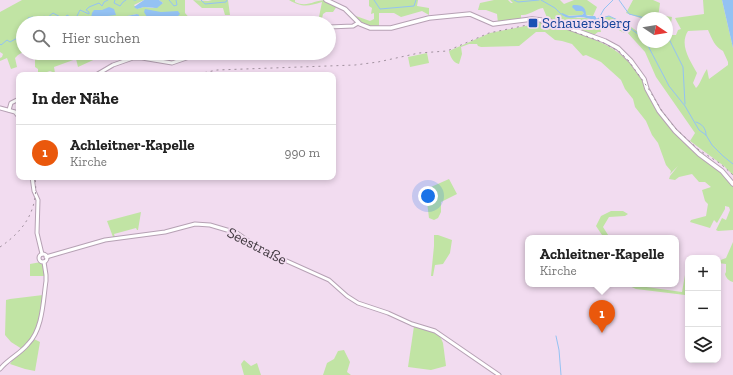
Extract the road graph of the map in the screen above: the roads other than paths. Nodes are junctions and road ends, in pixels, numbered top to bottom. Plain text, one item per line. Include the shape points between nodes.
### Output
1 (326, 0) edge
2 (358, 23) junction
3 (336, 27) edge
4 (127, 60) edge
5 (155, 60) edge
6 (182, 60) edge
7 (101, 72) edge
8 (16, 101) edge
9 (0, 108) edge
10 (9, 110) junction
11 (16, 113) edge
12 (32, 180) edge
13 (733, 184) edge
14 (42, 254) junction
15 (46, 257) junction
16 (44, 262) junction
17 (0, 370) edge
18 (499, 375) edge

1 - 2 main road via 345,9
2 - 3 street via 354,26
2 - 13 main road via 370,28 389,29 429,18 467,14 476,15 492,23 532,19 550,21 596,37 616,46 628,58 644,79 649,93 666,121
4 - 7 street
5 - 6 street via 174,63
8 - 10 street
9 - 10 street
10 - 11 street
12 - 14 street via 38,200 37,233
14 - 15 street
14 - 16 street via 39,259
15 - 16 street
15 - 18 street, Seestraße via 105,240 165,232 195,224 210,225 237,233 260,249 329,280 358,303 435,331
16 - 17 street via 46,281 36,332 27,346

